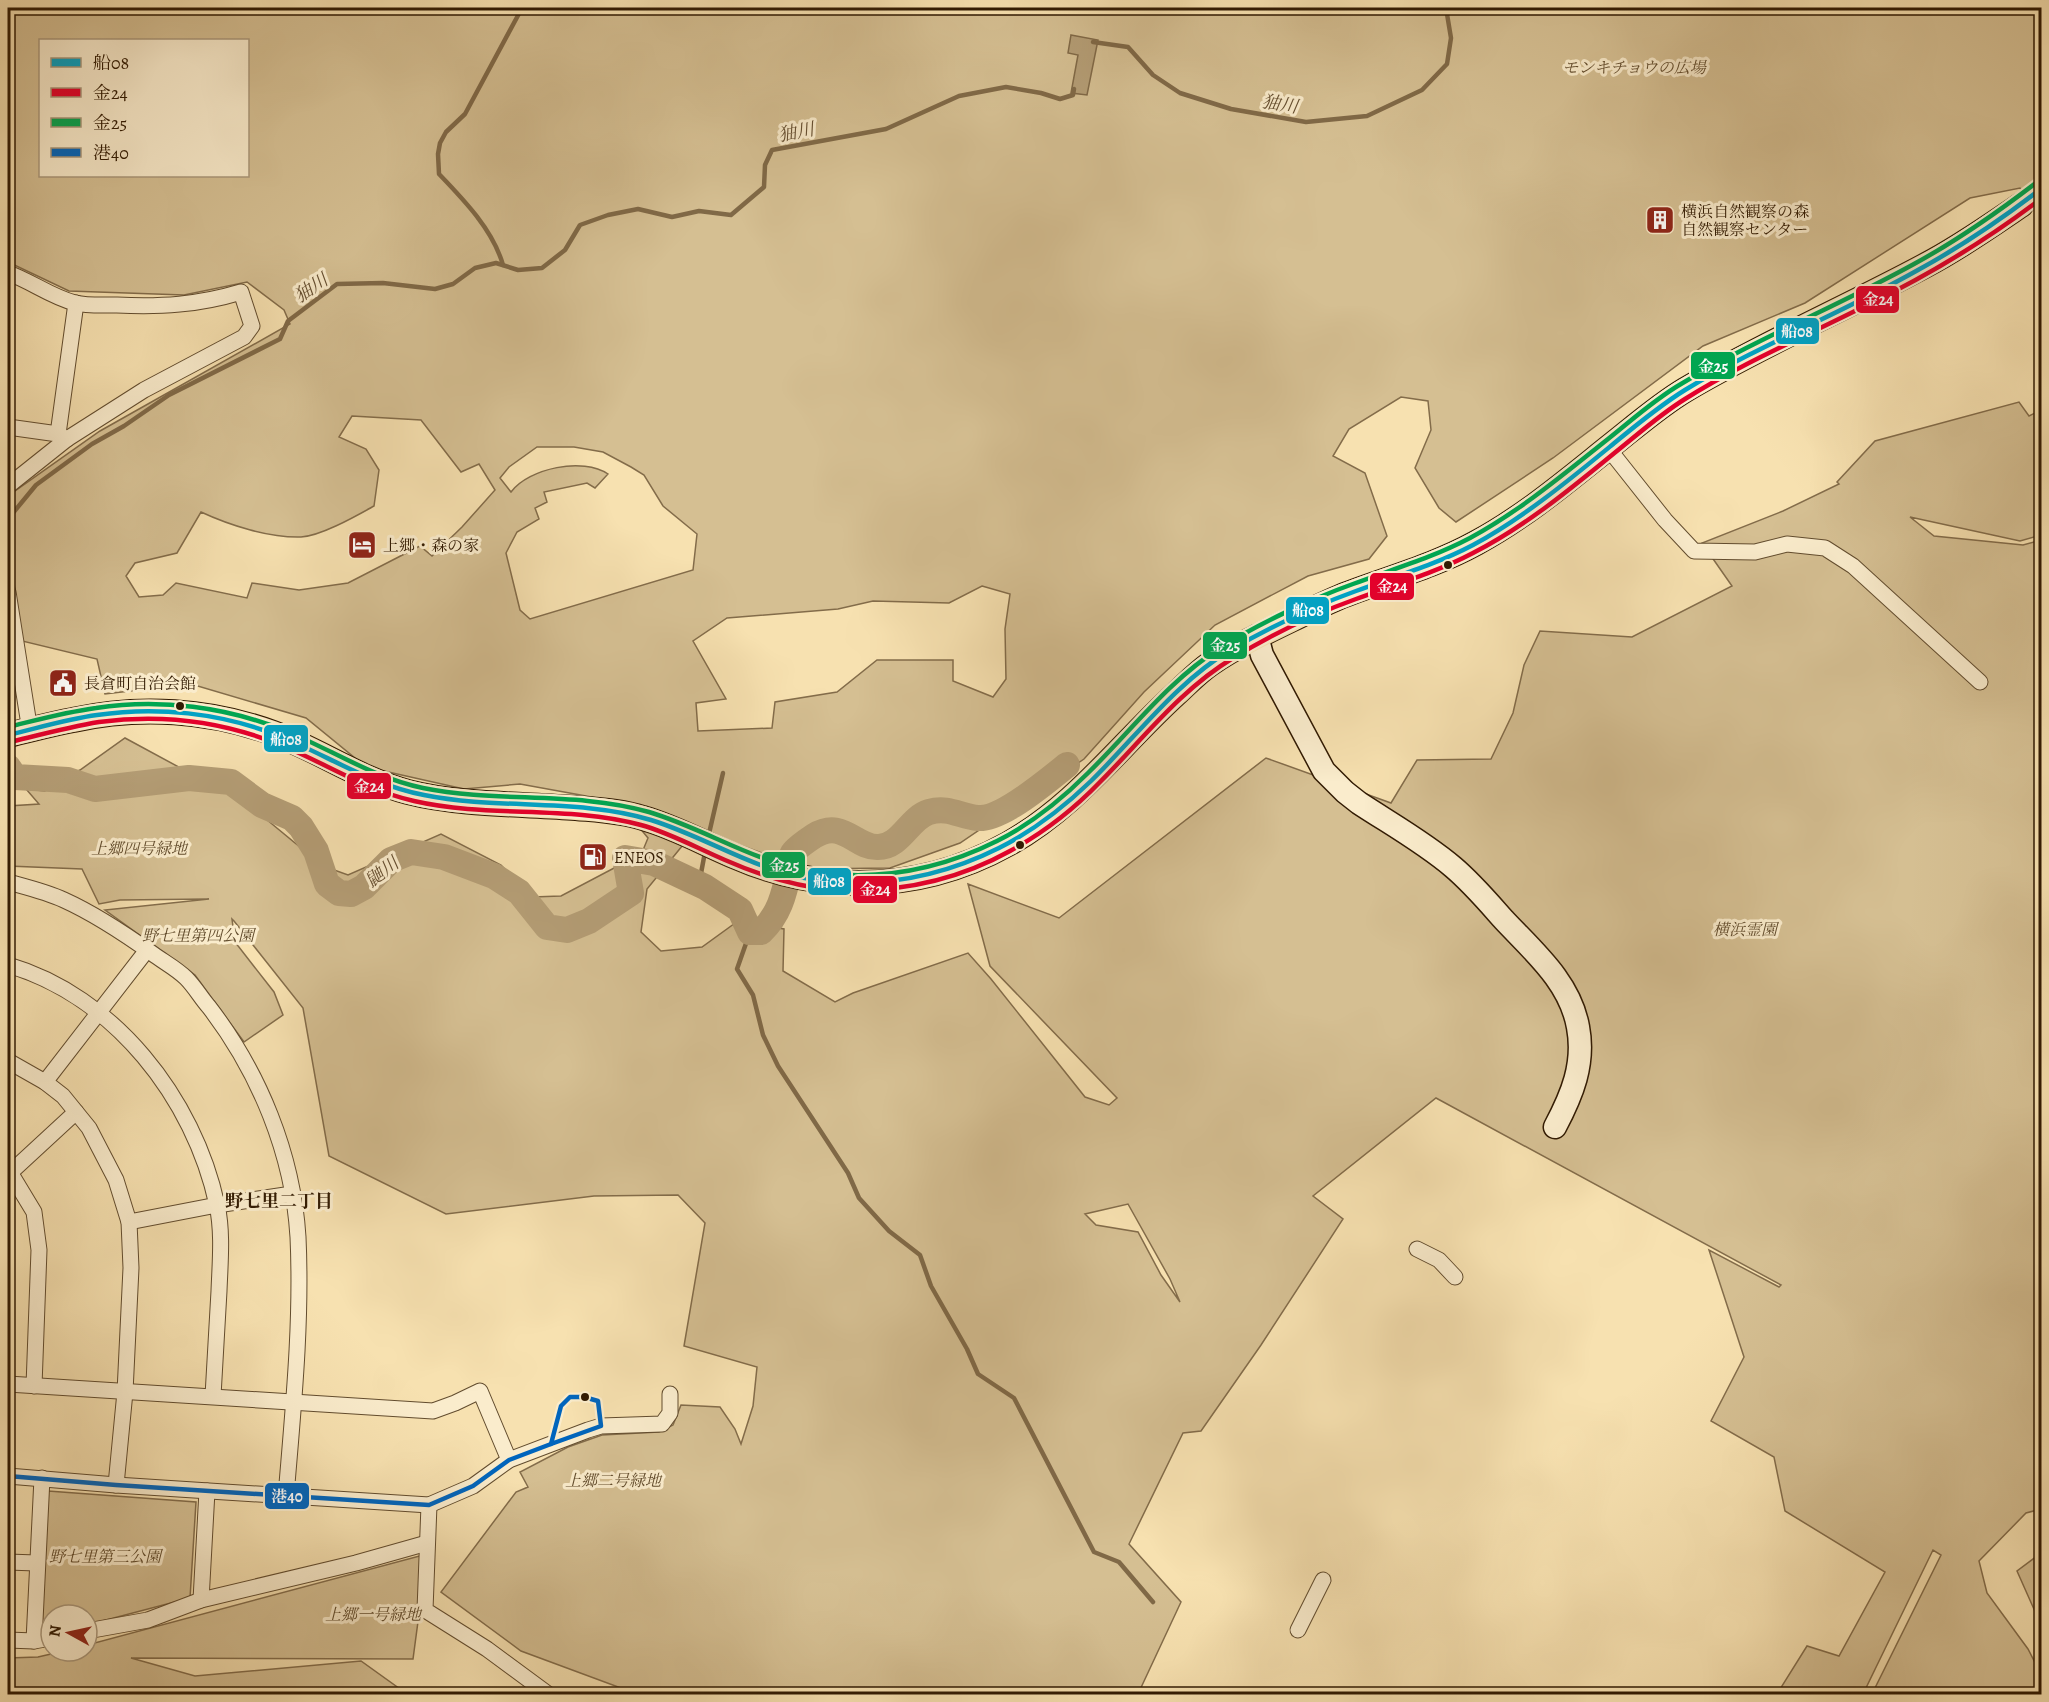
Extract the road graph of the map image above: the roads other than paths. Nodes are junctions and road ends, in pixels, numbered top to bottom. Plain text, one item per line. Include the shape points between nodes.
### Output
1 (2021, 205) tunnel mouth
2 (8, 273) edge
3 (76, 303) junction
4 (8, 427) edge
5 (62, 436) junction
6 (1608, 448) junction
7 (8, 486) edge
8 (8, 592) edge
9 (1257, 636) junction
10 (1980, 682) dead end
11 (18, 733) edge
12 (8, 882) edge
13 (147, 950) junction
14 (8, 965) edge
15 (100, 1012) junction
16 (8, 1061) edge
17 (45, 1082) junction
18 (76, 1112) junction
19 (1555, 1127) dead end
20 (9, 1170) edge
21 (292, 1194) junction
22 (217, 1205) junction
23 (129, 1222) junction
24 (1417, 1250) dead end
25 (1455, 1277) dead end
26 (8, 1384) edge
27 (34, 1386) junction
28 (125, 1392) junction
29 (670, 1394) dead end
30 (213, 1396) junction
31 (294, 1402) junction
32 (509, 1461) junction
33 (8, 1476) edge
34 (42, 1478) junction
35 (116, 1485) junction
36 (207, 1491) junction
37 (286, 1496) junction
38 (429, 1505) junction
39 (427, 1543) junction
40 (8, 1562) edge
41 (36, 1563) junction
42 (1323, 1580) dead end
43 (201, 1600) junction
44 (99, 1629) edge
45 (1298, 1630) dead end
46 (8, 1640) edge
47 (39, 1640) edge
48 (34, 1641) junction
49 (548, 1695) edge

1 - 6 main road via 1929,264 1680,393
2 - 3 street
3 - 5 street
3 - 5 street via 183,305 241,292 252,326 244,338
4 - 5 street
5 - 7 street
6 - 9 main road via 1538,504 1478,542 1423,568 1343,595
6 - 10 street via 1694,551 1755,552 1787,544 1825,548 1853,566
8 - 11 street
9 - 11 main road via 1205,667 1087,785 1047,819 962,866 923,878 889,882 840,883 797,877 740,859 642,817 409,792 358,775 270,732 220,718 136,711 78,718
9 - 19 street via 1262,655 1324,771 1359,803 1454,868 1564,989 1578,1028 1580,1054 1575,1087
12 - 13 street via 63,899 120,930
13 - 15 street
13 - 21 street via 186,977 248,1066 277,1132
14 - 15 street via 59,986
15 - 17 street
15 - 22 street via 149,1061 170,1090 193,1132
16 - 17 street
17 - 18 street
18 - 20 street
18 - 23 street via 104,1153
20 - 27 street via 34,1212 39,1250
21 - 22 street
21 - 31 street via 299,1289
22 - 23 street
22 - 30 street via 221,1240
23 - 28 street via 131,1268
24 - 25 street via 1439,1260
26 - 27 street
27 - 28 street
28 - 30 street
28 - 35 street
29 - 32 street via 670,1413 662,1424 594,1428
30 - 31 street
31 - 32 street via 433,1411 480,1391
31 - 37 street
32 - 38 street via 473,1486
33 - 34 street
34 - 35 street
34 - 41 street
35 - 36 street
36 - 37 street
36 - 43 street
37 - 38 street
38 - 39 street
39 - 43 street
39 - 49 street via 425,1610 487,1649
40 - 41 street
41 - 48 street
42 - 45 street
43 - 44 street via 148,1620
46 - 48 street
47 - 48 street

